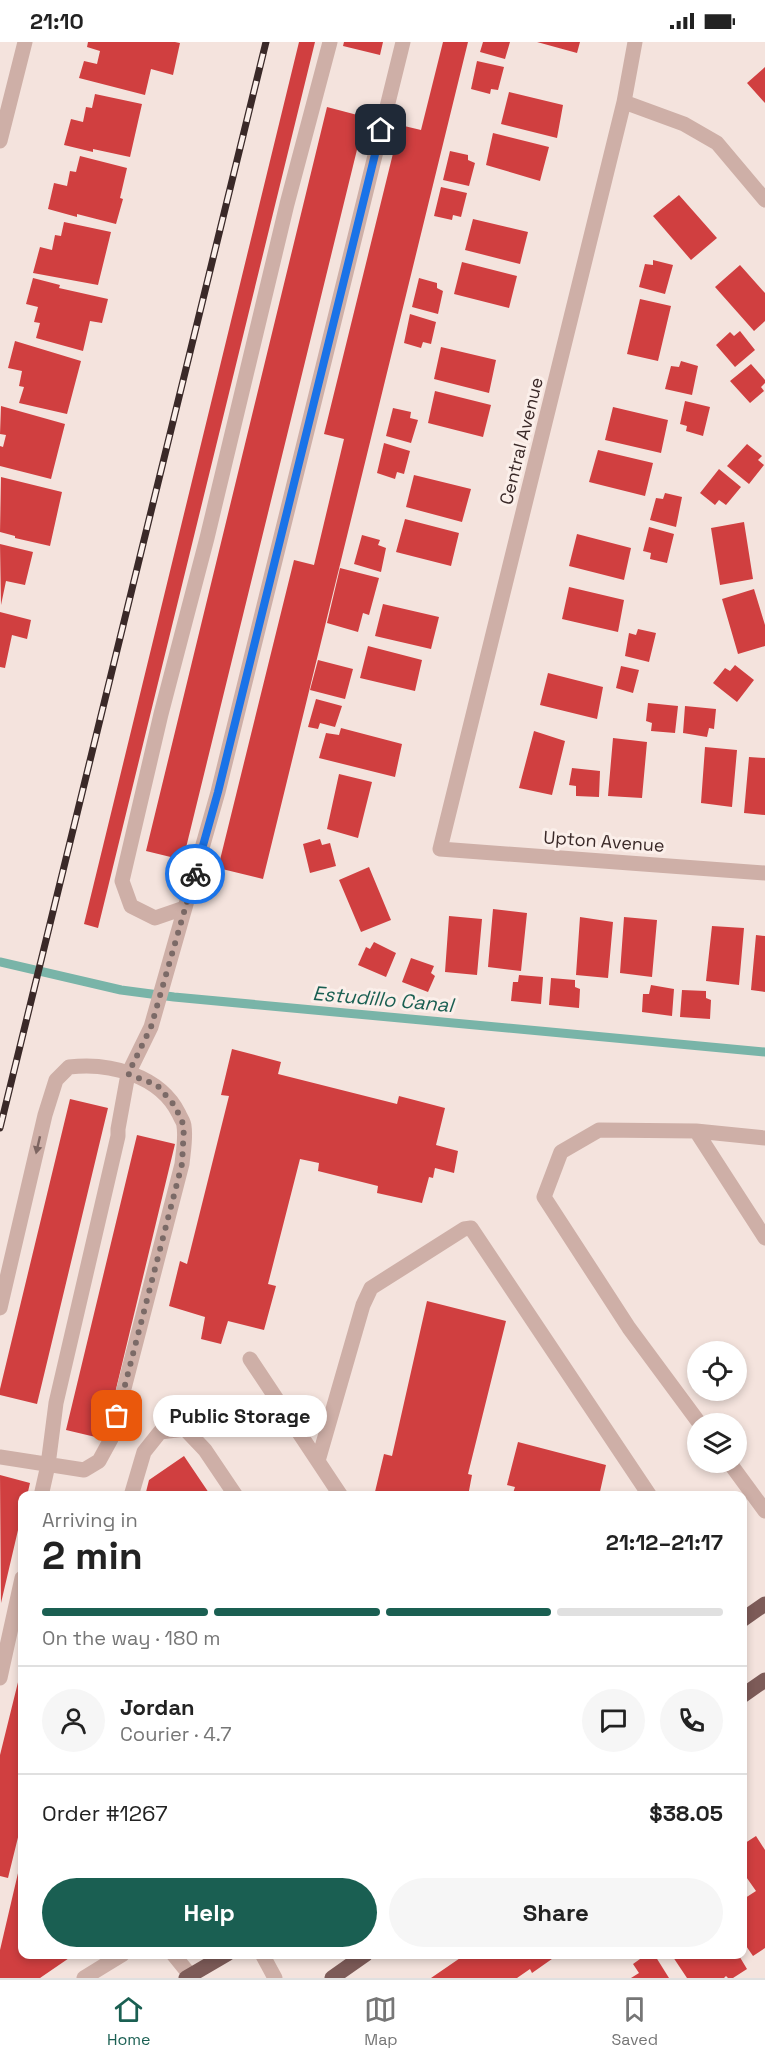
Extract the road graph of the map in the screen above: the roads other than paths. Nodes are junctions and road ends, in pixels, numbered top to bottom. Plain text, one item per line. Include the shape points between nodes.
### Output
1 (25, 42) edge
2 (330, 42) edge
3 (403, 42) edge
4 (635, 42) edge
5 (624, 102) junction
6 (0, 141) edge
7 (765, 200) edge
8 (440, 849) joint
9 (765, 873) edge
10 (184, 908) junction
11 (128, 1074) junction
12 (696, 1131) junction
13 (765, 1138) edge
14 (765, 1238) edge
15 (0, 1308) edge
16 (250, 1359) dead end
17 (692, 1413) edge
18 (0, 1457) edge
19 (318, 1461) junction
20 (48, 1466) junction
21 (738, 1473) edge
22 (42, 1491) edge
23 (132, 1491) edge
24 (233, 1491) edge
25 (339, 1491) edge
26 (647, 1491) edge
27 (762, 1502) edge
28 (18, 1596) edge
29 (765, 1604) edge
30 (747, 1617) edge
31 (0, 1678) edge
32 (765, 1680) edge
33 (747, 1693) edge
34 (115, 1959) edge
35 (175, 1959) edge
36 (219, 1959) edge
37 (265, 1959) edge
38 (359, 1959) edge
39 (188, 1977) edge
40 (84, 1978) edge
41 (275, 1978) edge
42 (332, 1978) edge

1 - 6 street
2 - 10 street via 122,881 131,906 155,918
3 - 10 street via 218,792
4 - 5 street, Central Avenue
5 - 7 street via 684,124 717,143
5 - 8 street, Central Avenue
8 - 9 street, Upton Avenue
10 - 11 street via 151,1027
11 -> 15 street via 96,1066 69,1067 56,1080
11 - 20 street via 118,1136 56,1403
11 - 20 street via 157,1085 175,1106 184,1126 182,1164 111,1439 99,1461 84,1470
12 - 13 street
12 - 14 street
12 - 17 street via 599,1130 561,1152 544,1197 629,1328
16 - 19 street
18 - 20 street
19 - 25 street
19 - 26 street via 363,1305 372,1288 471,1228
20 - 22 street
21 - 27 street
23 - 24 street via 144,1452 160,1432 185,1429 205,1450
28 - 31 street
29 - 30 main road
32 - 33 main road
34 - 40 street
35 - 39 street
36 - 39 main road
37 - 41 street
38 - 42 main road

